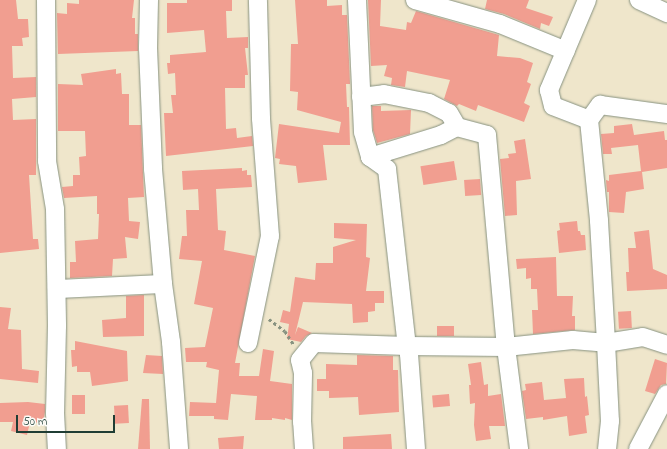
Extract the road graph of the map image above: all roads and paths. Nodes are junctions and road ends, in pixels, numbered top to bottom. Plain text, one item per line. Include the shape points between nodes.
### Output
1 (46, 0) edge
2 (149, 0) edge
3 (258, 0) edge
4 (357, 0) edge
5 (415, 0) edge
6 (587, 0) edge
7 (639, 0) edge
8 (667, 13) edge
9 (566, 51) junction
10 (361, 97) junction
11 (667, 114) edge
12 (588, 120) junction
13 (457, 127) junction
14 (370, 157) junction
15 (163, 284) junction
16 (57, 289) junction
17 (254, 312) junction
18 (248, 343) dead end
19 (606, 343) junction
20 (667, 345) edge
21 (407, 346) junction
22 (506, 347) junction
23 (300, 360) junction
24 (667, 394) edge
25 (57, 449) edge
26 (179, 449) edge
27 (304, 449) edge
28 (416, 449) edge
29 (520, 449) edge
30 (607, 449) edge
31 (638, 449) edge

1 - 16 street via 47,160 55,209
2 - 15 street via 148,48 153,169
3 - 17 street via 261,118 270,236
4 - 10 street
5 - 9 street via 500,24
6 - 9 street
7 - 8 street
9 - 12 street via 549,90 553,106
10 - 13 street via 384,94 429,103 449,113
10 - 14 street via 363,132
11 - 12 street via 600,105
12 - 19 street via 599,221
13 - 14 street via 441,135
13 - 22 street via 487,135
14 - 21 street via 387,169
15 - 16 street
15 - 26 street via 171,342
16 - 25 street
17 - 18 street
17 - 23 path via 285,331 294,344
19 - 20 street via 643,337
19 - 22 street via 573,340
19 - 30 street via 610,421
21 - 22 street
21 - 23 street via 314,343
21 - 28 street
22 - 29 street
23 - 27 street via 303,373
24 - 31 street

